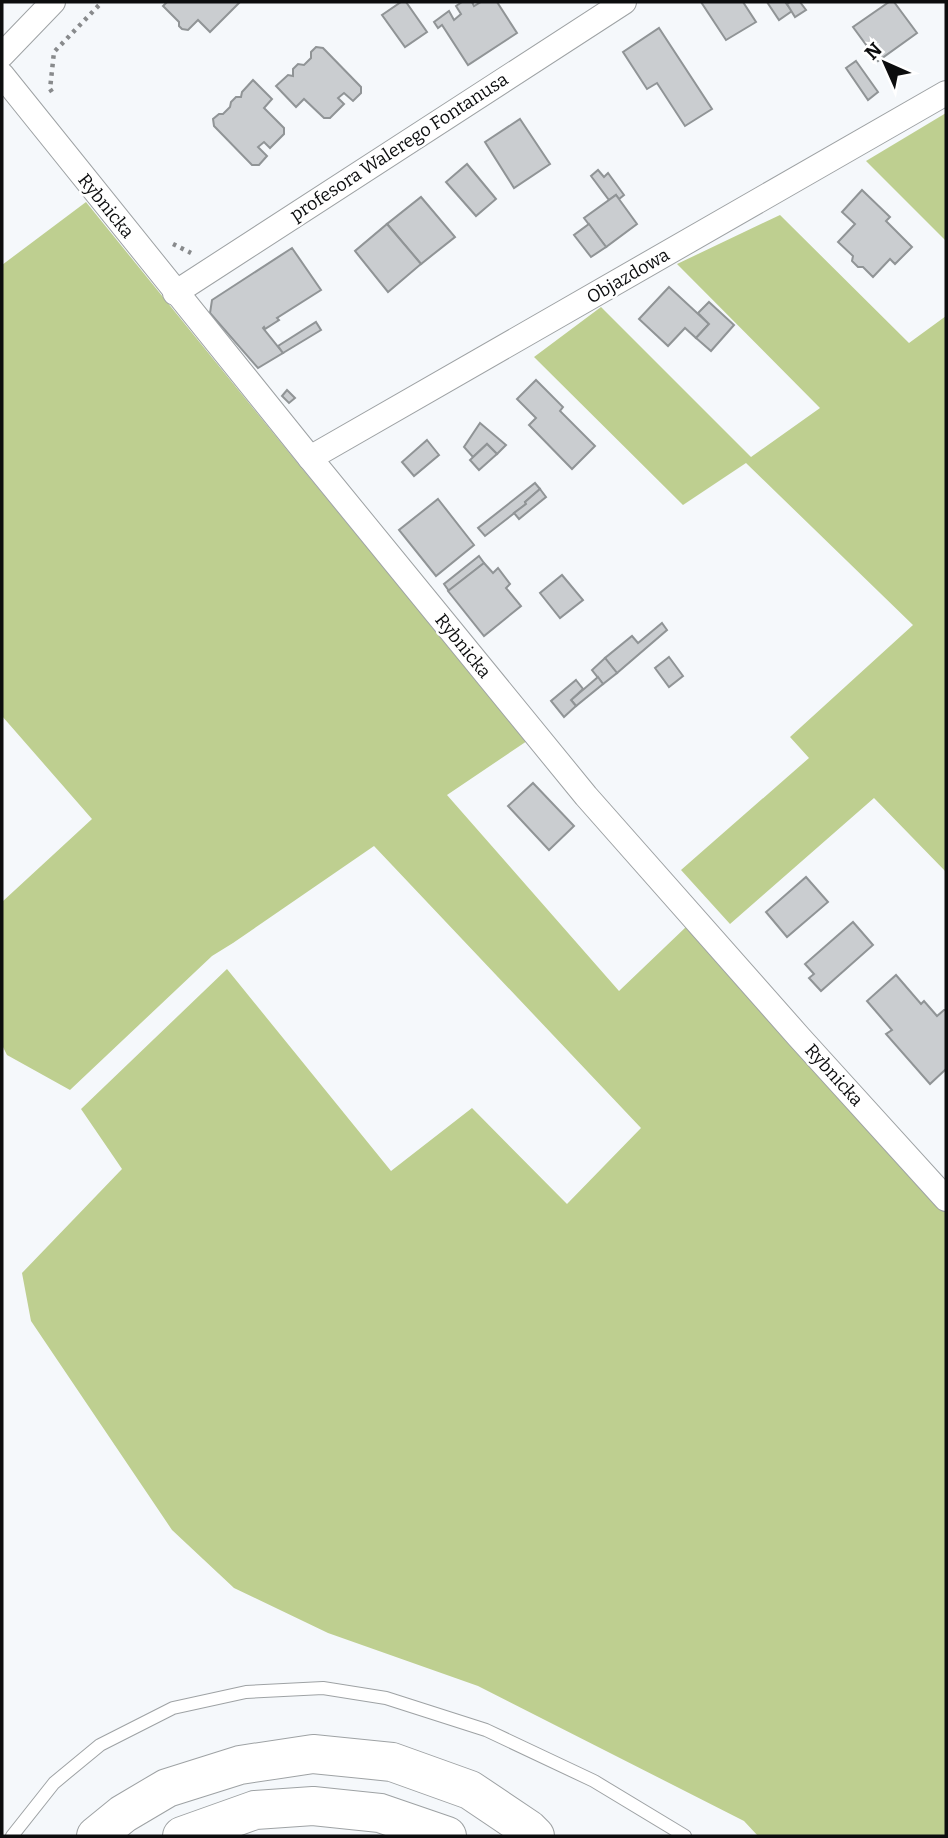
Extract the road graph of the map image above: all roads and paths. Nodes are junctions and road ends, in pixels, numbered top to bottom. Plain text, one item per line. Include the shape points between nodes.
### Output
1 (53, 2) edge
2 (102, 2) edge
3 (624, 2) edge
4 (2, 55) edge
5 (2, 75) edge
6 (946, 93) edge
7 (58, 99) dead end
8 (173, 244) dead end
9 (216, 266) junction
10 (175, 293) junction
11 (310, 458) junction
12 (946, 1199) edge
13 (12, 1836) edge
14 (96, 1836) edge
15 (182, 1836) edge
16 (447, 1836) edge
17 (535, 1836) edge
18 (685, 1836) edge

1 - 4 street
2 - 7 path via 54,52 50,89
3 - 9 street, profesora Walerego Fontanusa
5 - 10 street, Rybnicka
6 - 11 street, Objazdowa
8 - 9 path
9 - 10 street, profesora Walerego Fontanusa
10 - 11 street, Rybnicka
11 - 12 street, Rybnicka via 586,796
13 - 18 lane via 54,1783 100,1745 173,1708 246,1692 323,1688 386,1698 486,1730 594,1781
14 - 17 highway via 167,1788 240,1765 313,1754 392,1762 470,1790
15 - 16 highway via 255,1810 313,1806 380,1813

